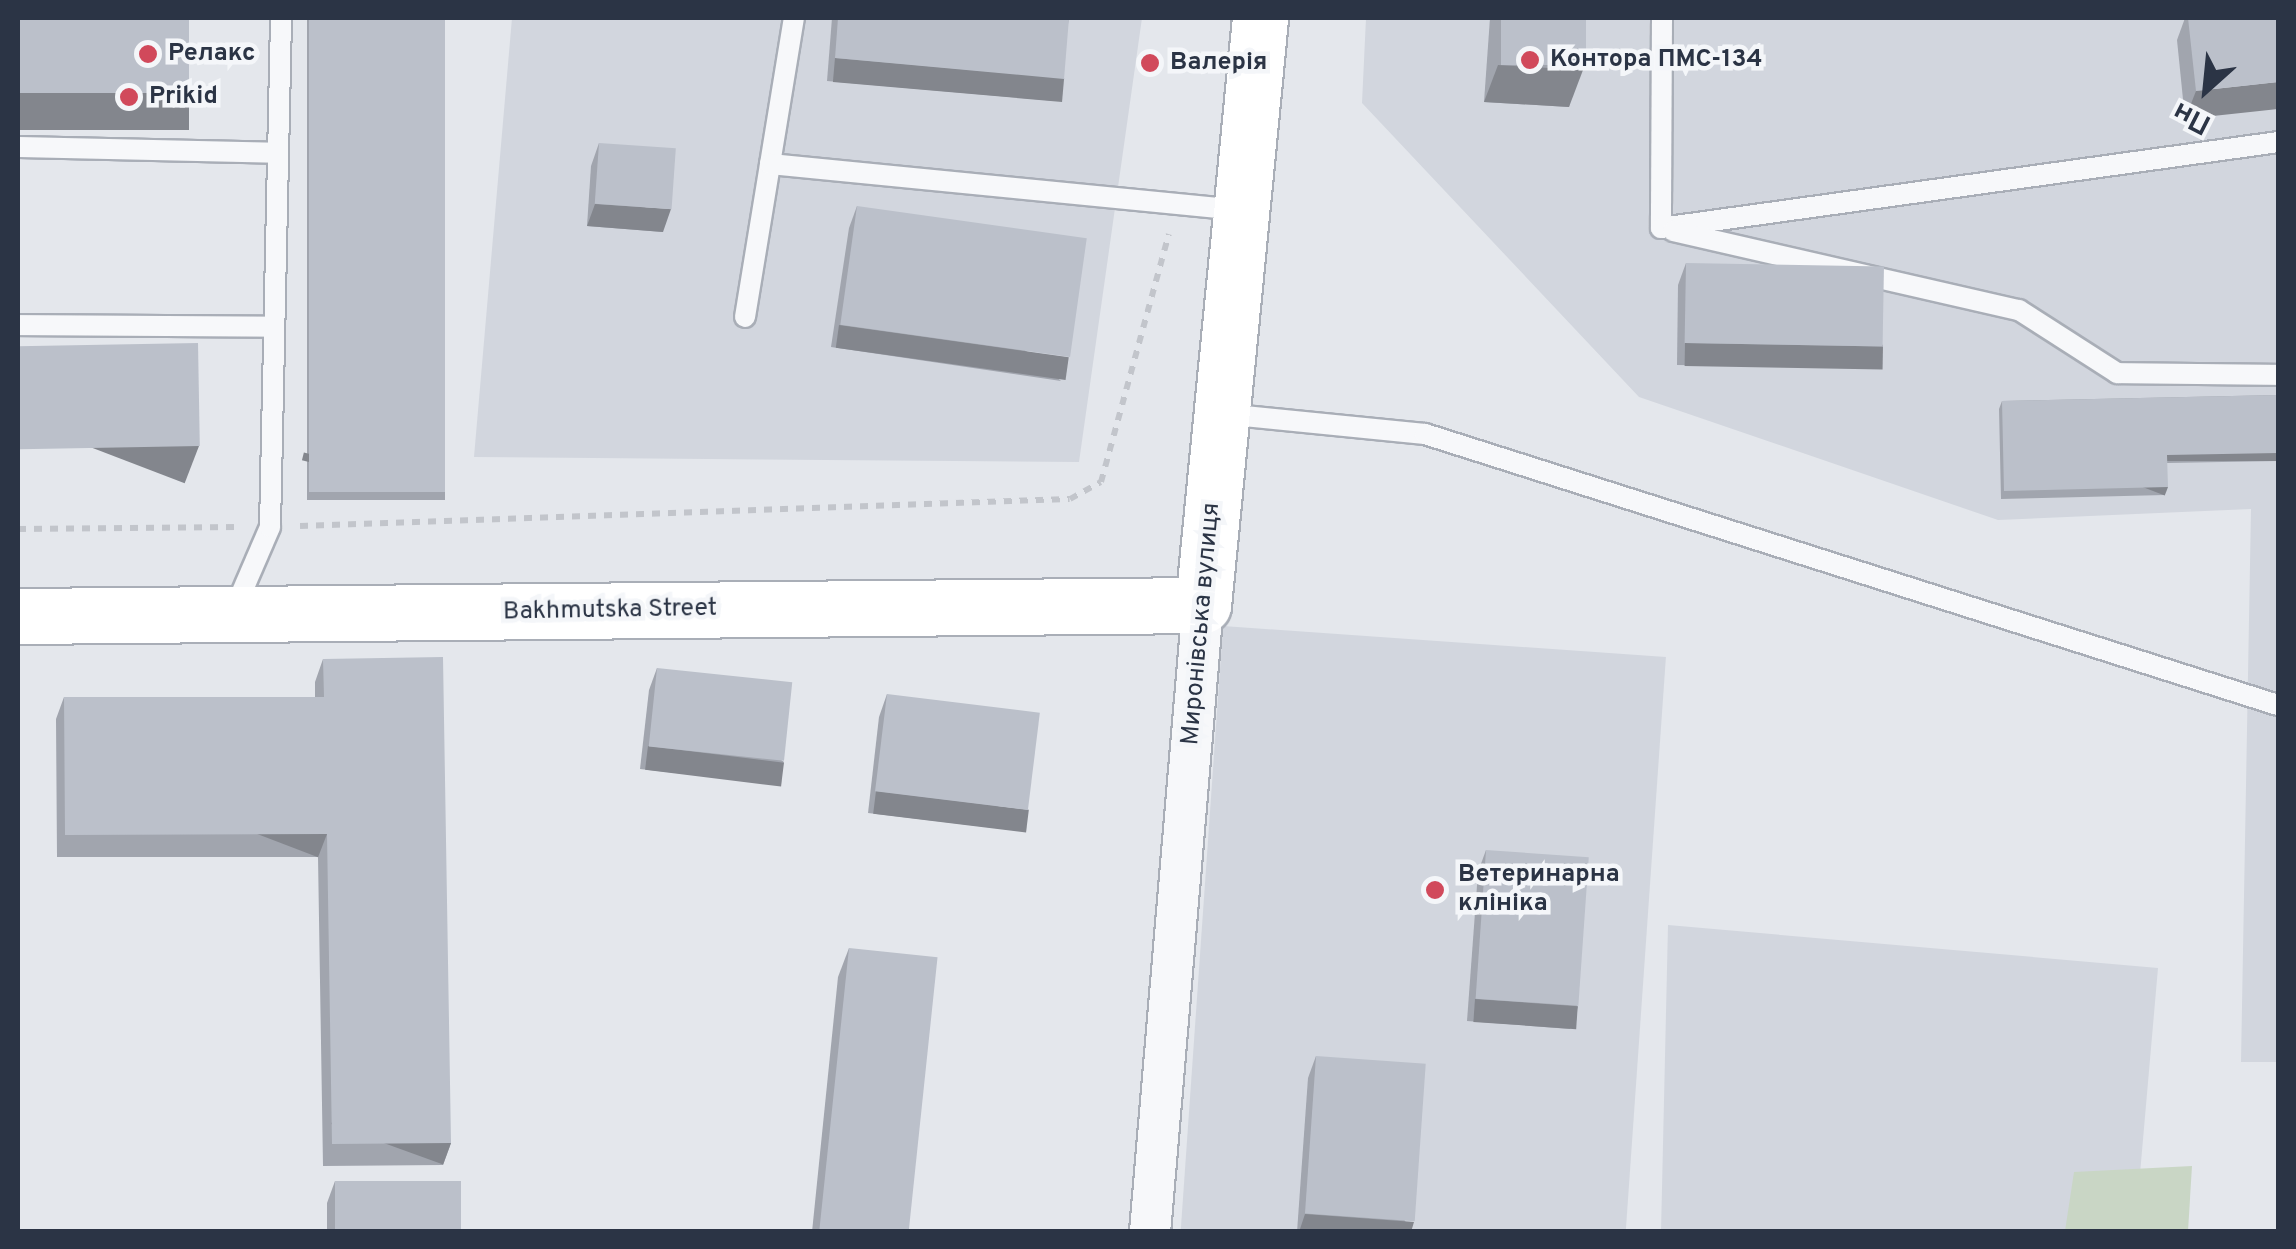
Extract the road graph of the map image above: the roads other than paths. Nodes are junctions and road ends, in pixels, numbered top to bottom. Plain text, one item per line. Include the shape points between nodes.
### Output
1 (280, 18) edge
2 (794, 18) edge
3 (1260, 18) edge
4 (1662, 18) edge
5 (2278, 142) edge
6 (18, 147) edge
7 (277, 153) junction
8 (770, 164) junction
9 (1241, 210) junction
10 (1661, 228) junction
11 (744, 317) dead end
12 (18, 325) edge
13 (274, 327) junction
14 (2278, 375) edge
15 (1222, 414) junction
16 (1203, 605) junction
17 (232, 615) junction
18 (18, 616) edge
19 (2278, 705) edge
20 (1150, 1232) edge

1 - 7 lane
2 - 8 lane
3 - 9 street, Миронівська вулиця
4 - 10 lane
5 - 10 lane
6 - 7 lane
7 - 13 lane
8 - 9 lane
8 - 11 lane
9 - 15 street, Миронівська вулиця
10 - 14 lane via 2019,310 2117,373
12 - 13 lane
13 - 17 lane via 270,527
15 - 16 street, Миронівська вулиця
15 - 19 lane via 1425,434
16 - 17 street, Bakhmutska Street
16 - 20 street, Миронівська вулиця
17 - 18 street, Bakhmutska Street

